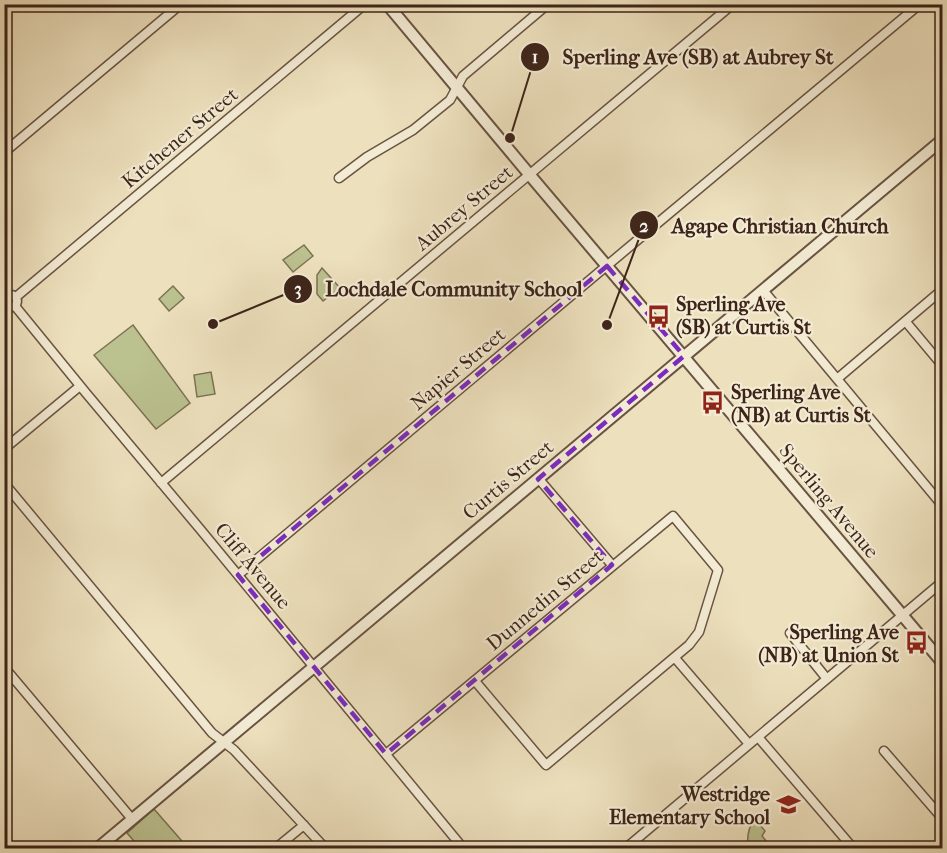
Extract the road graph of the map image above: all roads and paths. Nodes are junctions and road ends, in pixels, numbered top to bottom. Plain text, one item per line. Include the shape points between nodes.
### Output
1 (181, 4) edge
2 (365, 4) edge
3 (387, 4) edge
4 (548, 4) edge
5 (733, 4) edge
6 (920, 4) edge
7 (457, 88) junction
8 (942, 140) edge
9 (7, 150) dead end
10 (529, 175) junction
11 (339, 178) dead end
12 (607, 266) junction
13 (763, 290) junction
14 (942, 290) edge
15 (9, 300) edge
16 (906, 322) junction
17 (684, 356) junction
18 (942, 365) edge
19 (837, 379) junction
20 (80, 386) junction
21 (4, 450) edge
22 (538, 478) junction
23 (4, 483) edge
24 (161, 483) junction
25 (942, 505) edge
26 (612, 565) junction
27 (238, 575) junction
28 (942, 582) edge
29 (903, 615) junction
30 (790, 633) dead end
31 (675, 658) junction
32 (942, 662) edge
33 (4, 667) edge
34 (314, 667) junction
35 (827, 679) junction
36 (475, 681) junction
37 (758, 737) junction
38 (224, 742) junction
39 (749, 744) junction
40 (884, 751) dead end
41 (386, 754) junction
42 (942, 802) edge
43 (935, 809) junction
44 (942, 818) edge
45 (132, 819) junction
46 (304, 825) junction
47 (98, 849) edge
48 (276, 849) edge
49 (325, 849) edge
50 (464, 849) edge
51 (626, 849) edge
52 (853, 849) edge

1 - 9 street
2 - 15 street, Kitchener Street
3 - 7 street, Sperling Avenue
4 - 7 street via 463,76
5 - 10 street, Aubrey Street
6 - 12 street, Napier Street
7 - 10 street, Sperling Avenue
7 - 11 street via 450,100 413,130
8 - 13 street, Curtis Street
10 - 12 street, Sperling Avenue
10 - 24 street, Aubrey Street
12 - 17 street, Sperling Avenue
12 - 27 street, Napier Street
13 - 17 street, Curtis Street
13 - 19 street
14 - 16 street
15 - 20 street, Cliff Avenue
16 - 18 street
16 - 19 street
17 - 22 street, Curtis Street
17 - 29 street, Sperling Avenue
19 - 25 street
20 - 21 street
20 - 24 street, Cliff Avenue
22 - 26 street
22 - 34 street, Curtis Street
23 - 38 street via 205,725
24 - 27 street, Cliff Avenue
26 - 31 street, Dunnedin Street via 673,516 718,570 699,632
26 - 36 street, Dunnedin Street
27 - 34 street, Cliff Avenue
28 - 29 street
29 - 32 street, Sperling Avenue
29 - 35 street
30 - 35 street
31 - 36 street via 546,765
31 - 39 street
33 - 45 street
34 - 38 street, Curtis Street
34 - 41 street, Cliff Avenue
35 - 37 street
36 - 41 street, Dunnedin Street
37 - 39 street
37 - 52 street
38 - 45 street, Curtis Street
38 - 46 street
39 - 51 street
40 - 43 street
41 - 50 street, Cliff Avenue
42 - 43 street
43 - 44 street
45 - 47 street, Curtis Street
46 - 48 street
46 - 49 street

